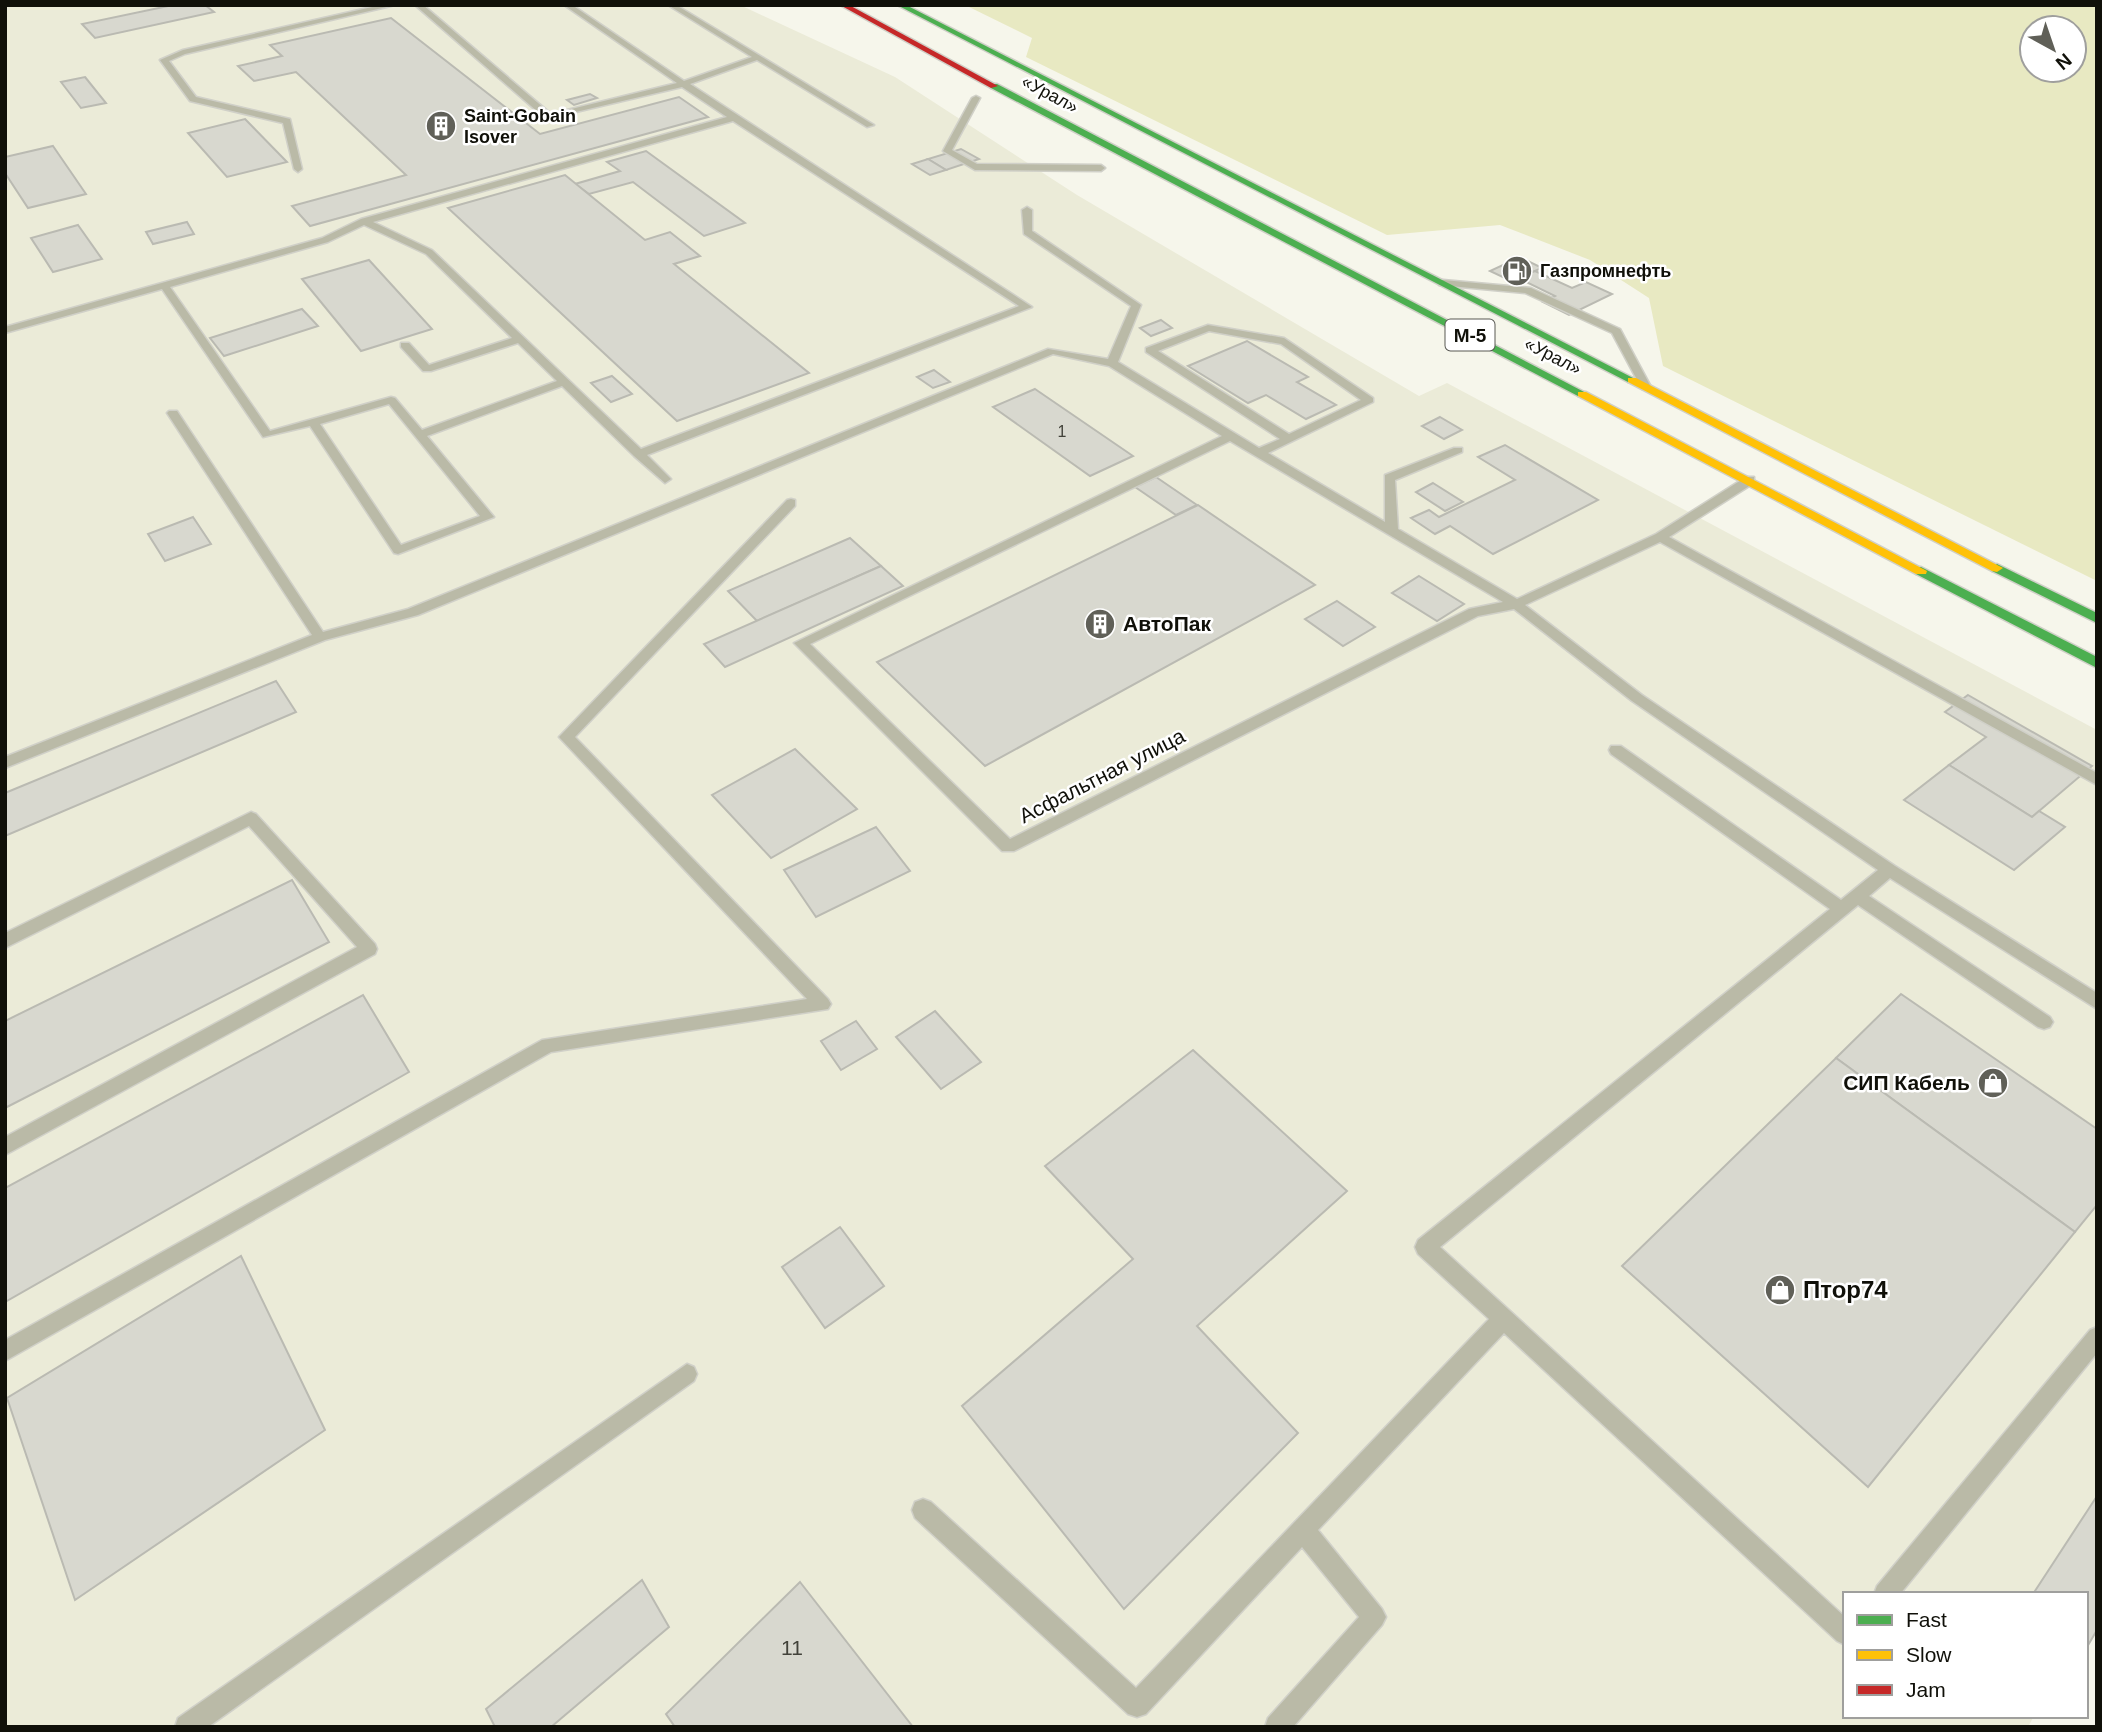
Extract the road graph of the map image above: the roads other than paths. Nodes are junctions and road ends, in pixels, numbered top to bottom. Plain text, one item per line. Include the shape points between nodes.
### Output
1 (392, 5) edge
2 (418, 5) edge
3 (567, 5) edge
4 (671, 5) edge
5 (843, 5) edge
6 (900, 5) edge
7 (759, 57) junction
8 (683, 84) junction
9 (976, 98) dead end
10 (734, 118) junction
11 (870, 125) dead end
12 (1101, 168) dead end
13 (298, 169) dead end
14 (1027, 210) dead end
15 (364, 221) junction
16 (1440, 283) junction
17 (164, 285) junction
18 (5, 314) edge
19 (23, 325) junction
20 (5, 330) edge
21 (519, 339) junction
22 (405, 345) dead end
23 (1112, 363) junction
24 (565, 382) junction
25 (1646, 387) junction
26 (173, 413) dead end
27 (313, 422) junction
28 (419, 435) junction
29 (1230, 436) junction
30 (1288, 439) junction
31 (1458, 450) dead end
32 (1261, 452) junction
33 (638, 454) junction
34 (665, 479) dead end
35 (1750, 480) junction
36 (791, 503) dead end
37 (1392, 530) junction
38 (1660, 537) junction
39 (1516, 604) junction
40 (2097, 619) edge
41 (320, 637) junction
42 (2097, 663) edge
43 (1616, 750) dead end
44 (5, 763) edge
45 (2097, 780) edge
46 (1889, 870) junction
47 (1849, 902) junction
48 (5, 941) edge
49 (2097, 1002) edge
50 (2044, 1022) dead end
51 (5, 1147) edge
52 (1503, 1319) junction
53 (2097, 1336) edge
54 (5, 1352) edge
55 (687, 1374) dead end
56 (923, 1510) dead end
57 (1303, 1530) junction
58 (1887, 1592) edge
59 (1843, 1631) edge
60 (187, 1727) edge
61 (1277, 1727) edge

1 - 13 lane via 183,51 164,60 193,99 287,121
2 - 8 lane via 549,117
3 - 8 lane
4 - 7 lane
5 - 35 main road, «Урал» / М-5
6 - 16 main road, «Урал» / М-5
7 - 8 lane
7 - 11 lane
8 - 10 lane
9 - 12 lane via 947,150 975,167
10 - 15 lane
10 - 33 lane via 1027,307
14 - 23 lane via 1027,232 1136,305
15 - 17 lane via 325,240
15 - 21 lane via 429,252
16 - 25 main road, «Урал» / М-5
16 - 25 lane via 1527,290 1616,331
17 - 19 lane
17 - 27 lane via 267,435
18 - 19 lane
19 - 20 lane
21 - 22 lane via 426,369
21 - 24 lane
23 - 29 lane
23 - 41 lane via 1052,351 413,612
24 - 28 lane
24 - 33 lane
25 - 40 main road, «Урал» / М-5
26 - 41 lane
27 - 28 lane via 391,400
27 - 28 lane via 398,550 488,517
29 - 32 lane
29 - 39 lane, Асфальтная улица via 801,643 1008,847 1474,612
30 - 30 lane via 1370,400 1284,341 1208,328 1150,350
30 - 32 lane
31 - 37 lane via 1389,478
32 - 37 lane
33 - 34 lane
35 - 38 lane, Асфальтная улица
35 - 42 main road, «Урал» / М-5
36 - 54 lane via 566,737 822,1004 548,1045
37 - 39 lane
38 - 39 lane, Асфальтная улица
38 - 45 lane
39 - 46 lane via 1637,698
41 - 44 lane
43 - 47 lane
46 - 47 lane
46 - 49 lane
47 - 50 lane
47 - 52 lane via 1425,1247
48 - 51 lane via 251,817 369,949
52 - 57 lane
52 - 59 lane
53 - 58 lane
55 - 60 lane
56 - 57 lane via 1137,1705
57 - 61 lane via 1374,1617

